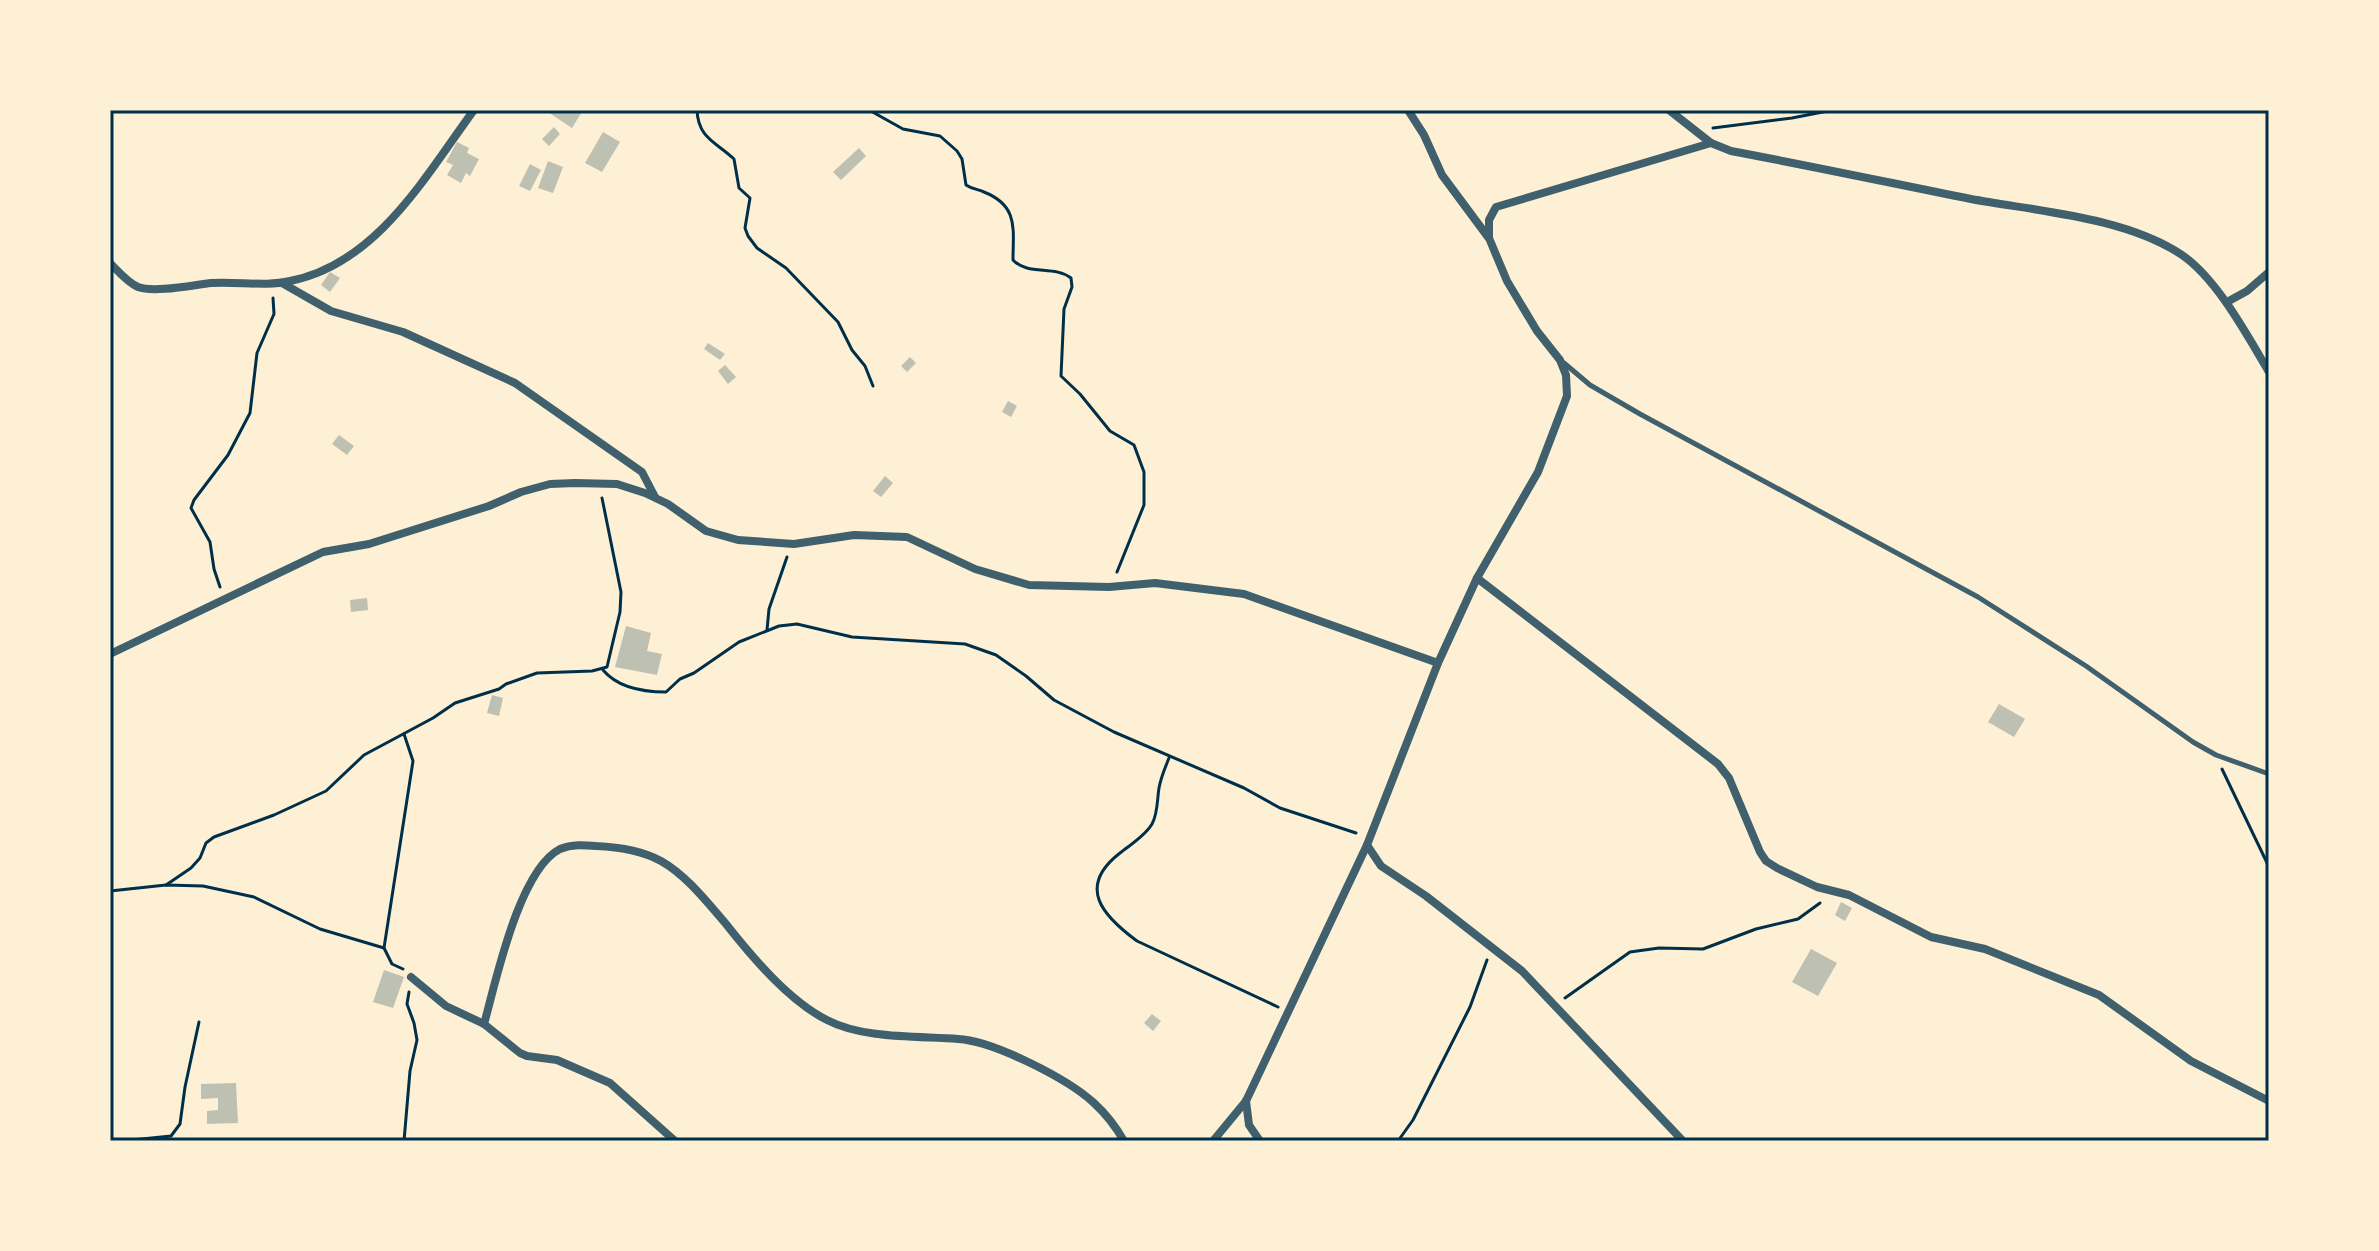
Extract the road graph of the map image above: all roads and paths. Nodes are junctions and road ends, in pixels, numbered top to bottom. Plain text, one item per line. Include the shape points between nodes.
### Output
1 (474, 110) edge
2 (697, 110) edge
3 (869, 110) edge
4 (1408, 110) edge
5 (1669, 110) edge
6 (1833, 110) edge
7 (1694, 130) junction
8 (1711, 143) junction
9 (1489, 238) junction
10 (110, 263) edge
11 (2269, 272) edge
12 (269, 283) junction
13 (281, 283) junction
14 (2227, 302) junction
15 (1560, 360) junction
16 (2269, 372) edge
17 (873, 386) dead end
18 (599, 483) junction
19 (655, 497) junction
20 (794, 544) junction
21 (1477, 578) junction
22 (1109, 587) junction
23 (224, 599) junction
24 (767, 630) junction
25 (110, 654) edge
26 (1438, 663) junction
27 (603, 670) junction
28 (403, 733) junction
29 (2216, 755) junction
30 (1169, 757) junction
31 (2269, 774) edge
32 (1367, 845) junction
33 (2269, 867) edge
34 (166, 885) junction
35 (110, 891) edge
36 (1835, 891) junction
37 (1492, 945) junction
38 (384, 948) junction
39 (411, 977) junction
40 (1555, 1004) junction
41 (1288, 1012) junction
42 (199, 1022) dead end
43 (484, 1024) junction
44 (1246, 1101) junction
45 (2269, 1101) edge
46 (1214, 1139) edge
47 (673, 1140) edge
48 (122, 1141) edge
49 (404, 1141) edge
50 (1124, 1141) edge
51 (1205, 1141) edge
52 (1260, 1141) edge
53 (1398, 1141) edge
54 (1683, 1141) edge

1 - 13 street via 383,230 319,271
2 - 17 path via 699,127 734,159 739,188 750,198 748,236 838,322
3 - 22 path via 903,129 940,136 962,159 966,185 1009,209 1013,260 1018,266 1071,278 1061,376 1110,431 1134,445 1144,472 1144,505
4 - 9 street via 1442,175
5 - 7 street
6 - 7 path
7 - 8 street
8 - 9 street via 1496,207
8 - 14 street via 2145,236 2184,256
9 - 15 street via 1507,281
10 - 12 street via 141,288
11 - 14 street
12 - 13 street
12 - 23 path via 274,314 257,353 250,413 191,508 210,542
13 - 19 street via 331,311 403,332 515,383 642,472
14 - 16 street
15 - 21 street via 1567,396 1538,472
15 - 29 lane via 1640,414 1978,597
18 - 19 street
18 - 23 street via 550,484 369,544 323,552
18 - 27 path via 621,592 612,651
19 - 20 street via 706,531 738,540
20 - 22 street via 854,535 907,537 1007,580
20 - 24 path via 783,563
21 - 26 street
21 - 36 street via 1718,764 1766,861
22 - 26 street via 1155,583 1244,594
23 - 25 street
24 - 27 path via 739,642 666,692 623,686
24 - 30 path via 797,624 852,637 980,647 1072,711
26 - 32 street
27 - 28 path via 537,673 455,703
28 - 34 path via 364,755 326,791 214,837 191,868
28 - 38 path via 413,761
29 - 31 lane
29 - 33 path
30 - 32 path via 1280,808 1361,835
30 - 41 path via 1151,826 1106,866 1097,887 1098,902 1117,927 1137,941
32 - 37 street via 1381,866
32 - 41 street
34 - 35 path
34 - 38 path via 203,886 254,897 320,929
36 - 40 path via 1798,919 1703,949 1630,952
36 - 45 street via 1931,937 1985,949 2099,995 2191,1061
37 - 40 street
37 - 53 path via 1470,1007
38 - 39 path via 392,964
39 - 43 street via 446,1006
39 - 49 path via 407,1004 417,1040
40 - 54 street
41 - 44 street
42 - 48 path via 180,1124 171,1136
43 - 47 street via 527,1056 557,1060 610,1083
43 - 50 street via 509,928 547,859 576,845 635,850 679,874 759,962 828,1020 900,1036 986,1043 1006,1051 1091,1101
44 - 46 street
44 - 52 street via 1249,1125
46 - 51 street

